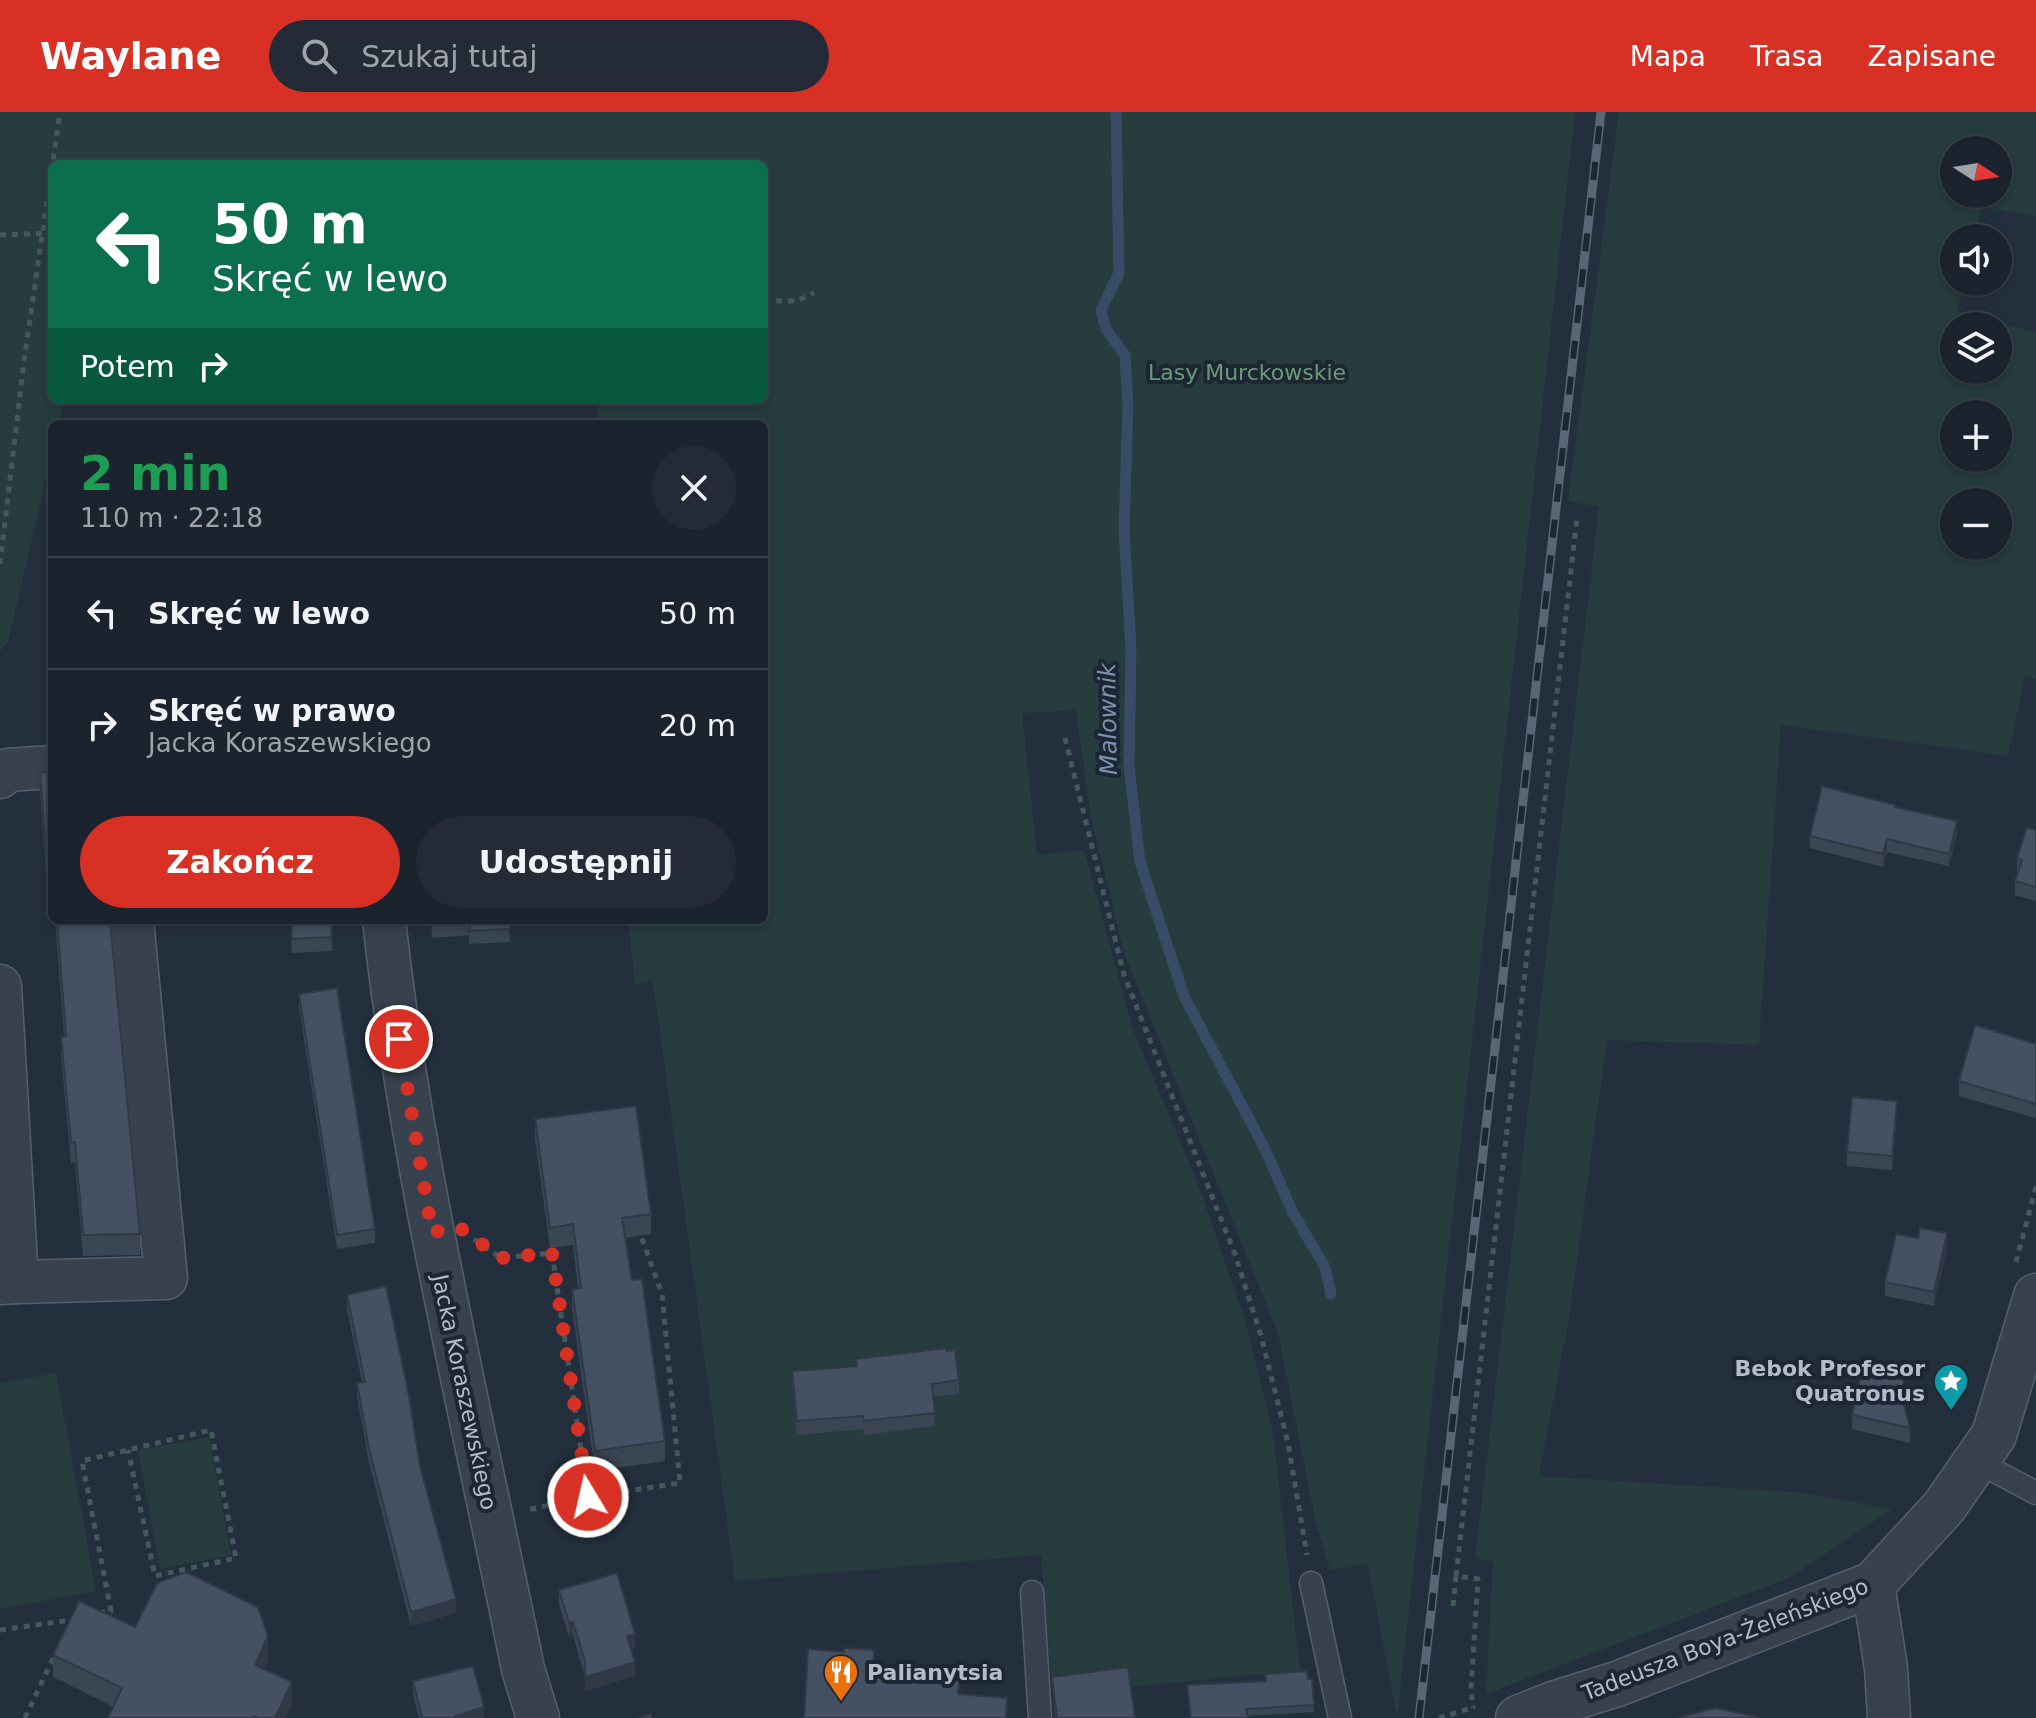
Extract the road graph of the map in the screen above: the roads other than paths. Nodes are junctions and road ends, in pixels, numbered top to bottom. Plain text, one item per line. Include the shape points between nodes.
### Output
1 (48, 767) edge
2 (0, 777) edge
3 (132, 924) edge
4 (384, 924) edge
5 (0, 986) edge
6 (2026, 1280) edge
7 (9, 1283) edge
8 (1976, 1461) junction
9 (2036, 1493) edge
10 (1311, 1583) road end
11 (1873, 1584) junction
12 (1032, 1592) dead end
13 (1542, 1713) edge
14 (538, 1718) edge
15 (1040, 1718) edge
16 (1340, 1718) edge
17 (1889, 1718) edge

1 - 2 street via 8,770
3 - 7 street via 166,1278
4 - 14 street, Jacka Koraszewskiego via 432,1232 523,1669
5 - 7 street
6 - 8 street, Tadeusza Boya-Żeleńskiego via 1994,1435
8 - 9 lane
8 - 11 street, Tadeusza Boya-Żeleńskiego via 1944,1507
10 - 16 lane
11 - 13 street, Tadeusza Boya-Żeleńskiego
11 - 17 street
12 - 15 lane

